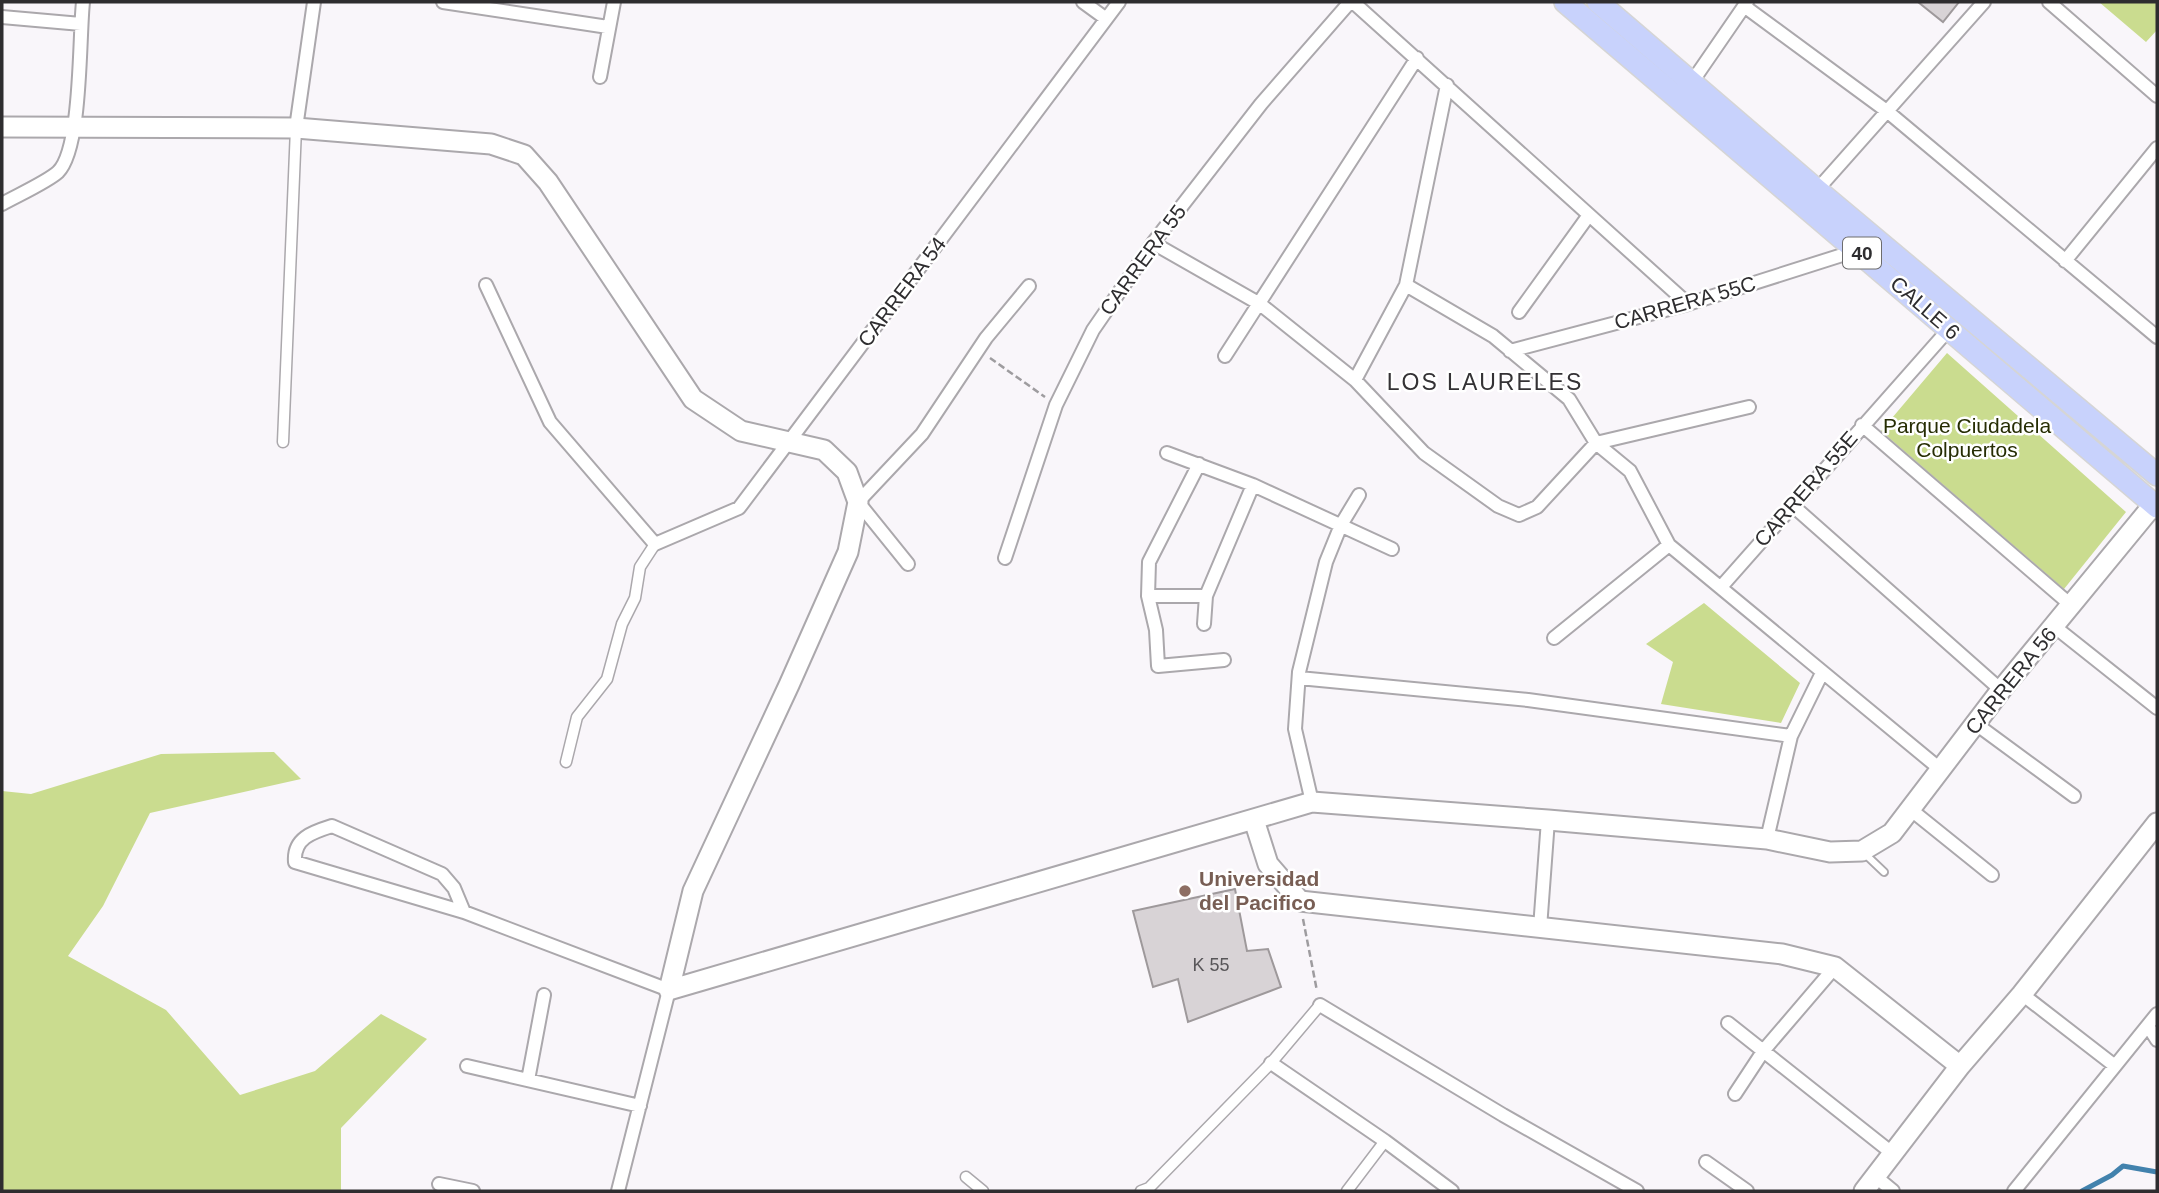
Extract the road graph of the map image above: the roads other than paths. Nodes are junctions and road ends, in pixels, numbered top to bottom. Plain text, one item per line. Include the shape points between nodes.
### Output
1 (83, 2) edge
2 (314, 2) edge
3 (443, 2) edge
4 (614, 2) edge
5 (1083, 2) edge
6 (1119, 2) edge
7 (1352, 2) edge
8 (1565, 2) edge
9 (1598, 2) edge
10 (1984, 2) edge
11 (2049, 2) edge
12 (1745, 4) edge
13 (2, 17) edge
14 (1105, 18) junction
15 (81, 24) junction
16 (608, 27) junction
17 (1416, 58) junction
18 (600, 77) dead end
19 (1692, 82) junction
20 (1447, 85) junction
21 (2157, 96) edge
22 (1888, 113) junction
23 (2, 127) edge
24 (75, 127) junction
25 (296, 128) junction
26 (2157, 148) edge
27 (1817, 190) junction
28 (2, 204) edge
29 (1590, 215) junction
30 (1153, 243) junction
31 (1858, 250) junction
32 (2065, 261) junction
33 (486, 285) dead end
34 (1406, 285) junction
35 (1029, 286) dead end
36 (1260, 304) junction
37 (1688, 304) junction
38 (1519, 312) dead end
39 (1949, 329) junction
40 (2157, 337) edge
41 (1510, 351) junction
42 (1225, 356) dead end
43 (1355, 380) junction
44 (1749, 407) dead end
45 (1862, 425) junction
46 (283, 442) dead end
47 (788, 443) junction
48 (1596, 443) junction
49 (1167, 453) dead end
50 (1199, 464) junction
51 (2157, 475) edge
52 (1254, 485) junction
53 (1359, 495) dead end
54 (858, 502) junction
55 (1792, 505) junction
56 (2156, 505) edge
57 (1341, 525) junction
58 (655, 544) junction
59 (1669, 545) junction
60 (1392, 549) dead end
61 (1005, 558) dead end
62 (908, 564) dead end
63 (1721, 587) junction
64 (1148, 596) junction
65 (1206, 596) junction
66 (2072, 606) junction
67 (1204, 624) dead end
68 (2055, 627) junction
69 (1554, 638) dead end
70 (1224, 660) dead end
71 (1822, 673) junction
72 (1299, 678) junction
73 (2001, 690) junction
74 (2157, 708) edge
75 (1976, 724) junction
76 (1791, 736) junction
77 (566, 762) dead end
78 (1940, 769) junction
79 (2074, 796) dead end
80 (1312, 803) junction
81 (1910, 809) junction
82 (1254, 820) junction
83 (1548, 820) junction
84 (2157, 823) edge
85 (1767, 839) junction
86 (1862, 851) junction
87 (1884, 872) dead end
88 (1992, 876) dead end
89 (464, 912) junction
90 (1540, 928) junction
91 (1835, 967) junction
92 (669, 990) junction
93 (2022, 994) junction
94 (544, 995) dead end
95 (1320, 1005) joint
96 (2157, 1014) edge
97 (1728, 1023) dead end
98 (2148, 1026) junction
99 (2157, 1040) edge
100 (1764, 1050) junction
101 (1270, 1063) junction
102 (467, 1066) dead end
103 (1959, 1066) junction
104 (2115, 1066) junction
105 (528, 1080) junction
106 (1735, 1094) dead end
107 (640, 1106) junction
108 (1385, 1141) junction
109 (1892, 1153) junction
110 (1706, 1162) dead end
111 (967, 1177) dead end
112 (439, 1184) dead end
113 (1870, 1184) edge
114 (1445, 1189) edge
115 (473, 1191) edge
116 (618, 1191) edge
117 (983, 1191) edge
118 (1141, 1191) edge
119 (1347, 1191) edge
120 (1637, 1191) edge
121 (1747, 1191) edge
122 (1893, 1191) edge
123 (2014, 1191) edge

1 - 15 street
2 - 25 street
3 - 16 street
4 - 16 street
5 - 14 street
6 - 14 street, CARRERA 54
7 - 17 street
7 - 30 street, CARRERA 55 via 1261,104
8 - 31 highway, CALLE 6 / 40
9 - 19 highway, CALLE 6 / 40
10 - 22 street
11 - 21 street
12 - 19 street
12 - 22 street
13 - 15 street
14 - 47 street, CARRERA 54
15 - 24 street
16 - 18 street
17 - 20 street
17 - 36 street
19 - 27 highway, CALLE 6 / 40
20 - 29 street
20 - 34 street
22 - 27 street
22 - 32 street
23 - 24 main road
24 - 25 main road
24 - 28 street via 70,152 58,171
25 - 46 street
25 - 47 main road via 491,144 524,155 548,182 693,399 741,431
26 - 32 street
27 - 51 highway, CALLE 6 / 40
29 - 37 street
29 - 38 street
30 - 36 street
30 - 61 street, CARRERA 55 via 1093,330 1056,405
31 - 37 street, CARRERA 55C
31 - 39 highway, CALLE 6 / 40
32 - 40 street
33 - 58 street via 550,422
34 - 41 street via 1493,336
34 - 43 street
35 - 54 street via 978,350 922,434
36 - 42 street
36 - 43 street
37 - 41 street, CARRERA 55C
39 - 45 street, CARRERA 55E
39 - 56 highway, CALLE 6 / 40
41 - 48 street via 1569,399
43 - 48 street via 1424,453 1498,506 1519,515 1537,507
44 - 48 street
45 - 55 street, CARRERA 55E
45 - 66 street
47 - 54 main road via 824,450 847,472
47 - 58 street, CARRERA 54 via 739,509
48 - 59 street via 1630,471
49 - 50 street
50 - 52 street
50 - 64 street via 1149,562
52 - 57 street
52 - 65 street
53 - 57 street
54 - 62 street
54 - 92 main road via 848,552 693,891
55 - 63 street, CARRERA 55E
55 - 73 street
56 - 66 main road, CARRERA 56
57 - 60 street
57 - 72 street via 1326,562
58 - 77 street via 640,567 635,598 622,624 607,679 577,717
59 - 63 street
59 - 69 street
63 - 71 street
64 - 65 street
64 - 70 street via 1158,666
65 - 67 street
66 - 68 main road, CARRERA 56
68 - 73 main road, CARRERA 56
68 - 74 street
71 - 76 street
71 - 78 street
72 - 76 street via 1528,700
72 - 80 street via 1295,729
73 - 75 main road, CARRERA 56
75 - 78 main road, CARRERA 56
75 - 79 street
76 - 85 street
78 - 81 main road, CARRERA 56
80 - 82 main road
80 - 83 main road
81 - 86 main road, CARRERA 56 via 1892,833
81 - 88 street
82 - 90 main road via 1268,864 1300,901
82 - 92 main road
83 - 85 main road
83 - 90 street
84 - 93 main road
85 - 86 main road via 1830,852
86 - 87 lane
89 - 89 street via 442,874 332,826 306,835 294,853 296,862
89 - 92 street
90 - 91 main road via 1782,954
91 - 100 street
91 - 103 main road
92 - 107 street
93 - 103 main road
93 - 104 street
94 - 105 street
95 - 101 street
95 - 120 street
96 - 98 street
97 - 100 street
98 - 99 street
98 - 104 street
100 - 106 street
100 - 109 street
101 - 108 street
101 - 118 street via 1149,1188
102 - 105 street
103 - 109 main road
104 - 123 street
105 - 107 street
107 - 116 street
108 - 114 street
108 - 119 street
109 - 113 main road
110 - 121 street
111 - 117 street
112 - 115 street
113 - 122 street

